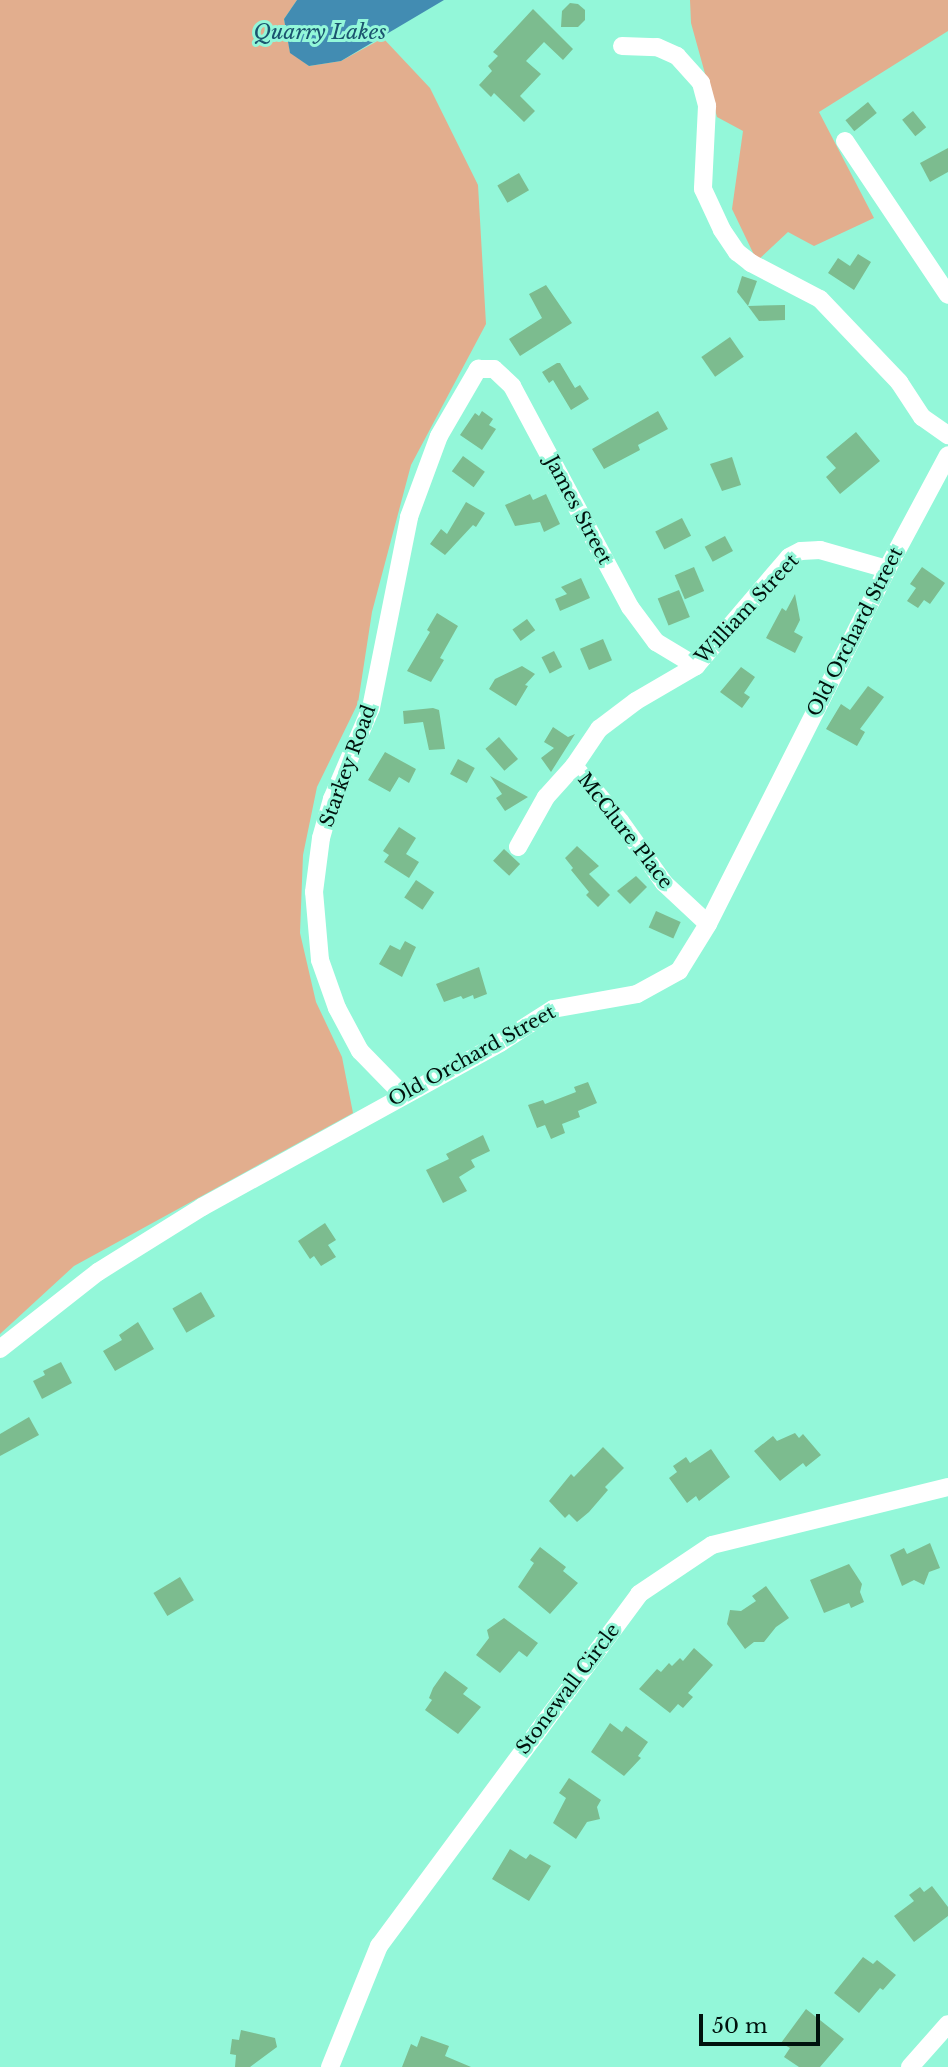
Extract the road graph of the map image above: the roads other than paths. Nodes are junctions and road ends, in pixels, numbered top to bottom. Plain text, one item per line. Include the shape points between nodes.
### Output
1 (622, 46) dead end
2 (845, 141) dead end
3 (948, 295) edge
4 (467, 386) joint
5 (948, 435) edge
6 (948, 455) edge
7 (887, 569) junction
8 (696, 666) junction
9 (574, 766) junction
10 (518, 847) dead end
11 (708, 924) junction
12 (402, 1094) junction
13 (0, 1349) edge
14 (948, 1487) edge
15 (948, 2024) edge
16 (330, 2067) edge
17 (911, 2067) edge

1 - 5 street via 657,47 677,56 701,83 707,106 703,189 737,252 820,299 899,382 922,417
2 - 3 street
4 - 8 street, James Street via 478,369 494,369 512,386 630,607 656,642
4 - 12 street, Starkey Road via 439,436 409,517 371,709 332,799 314,892 320,960 337,1008 359,1051
6 - 7 street, Old Orchard Street
7 - 8 street, William Street via 820,550 789,557
7 - 11 street, Old Orchard Street
8 - 9 street, William Street via 599,729
9 - 10 street, William Street via 546,797
9 - 11 street, McClure Place via 664,883
11 - 12 street, Old Orchard Street via 679,971 637,994 553,1009
12 - 13 street, Old Orchard Street via 202,1207 98,1272
14 - 16 street, Stonewall Circle via 712,1545 639,1594 379,1946
15 - 17 street

